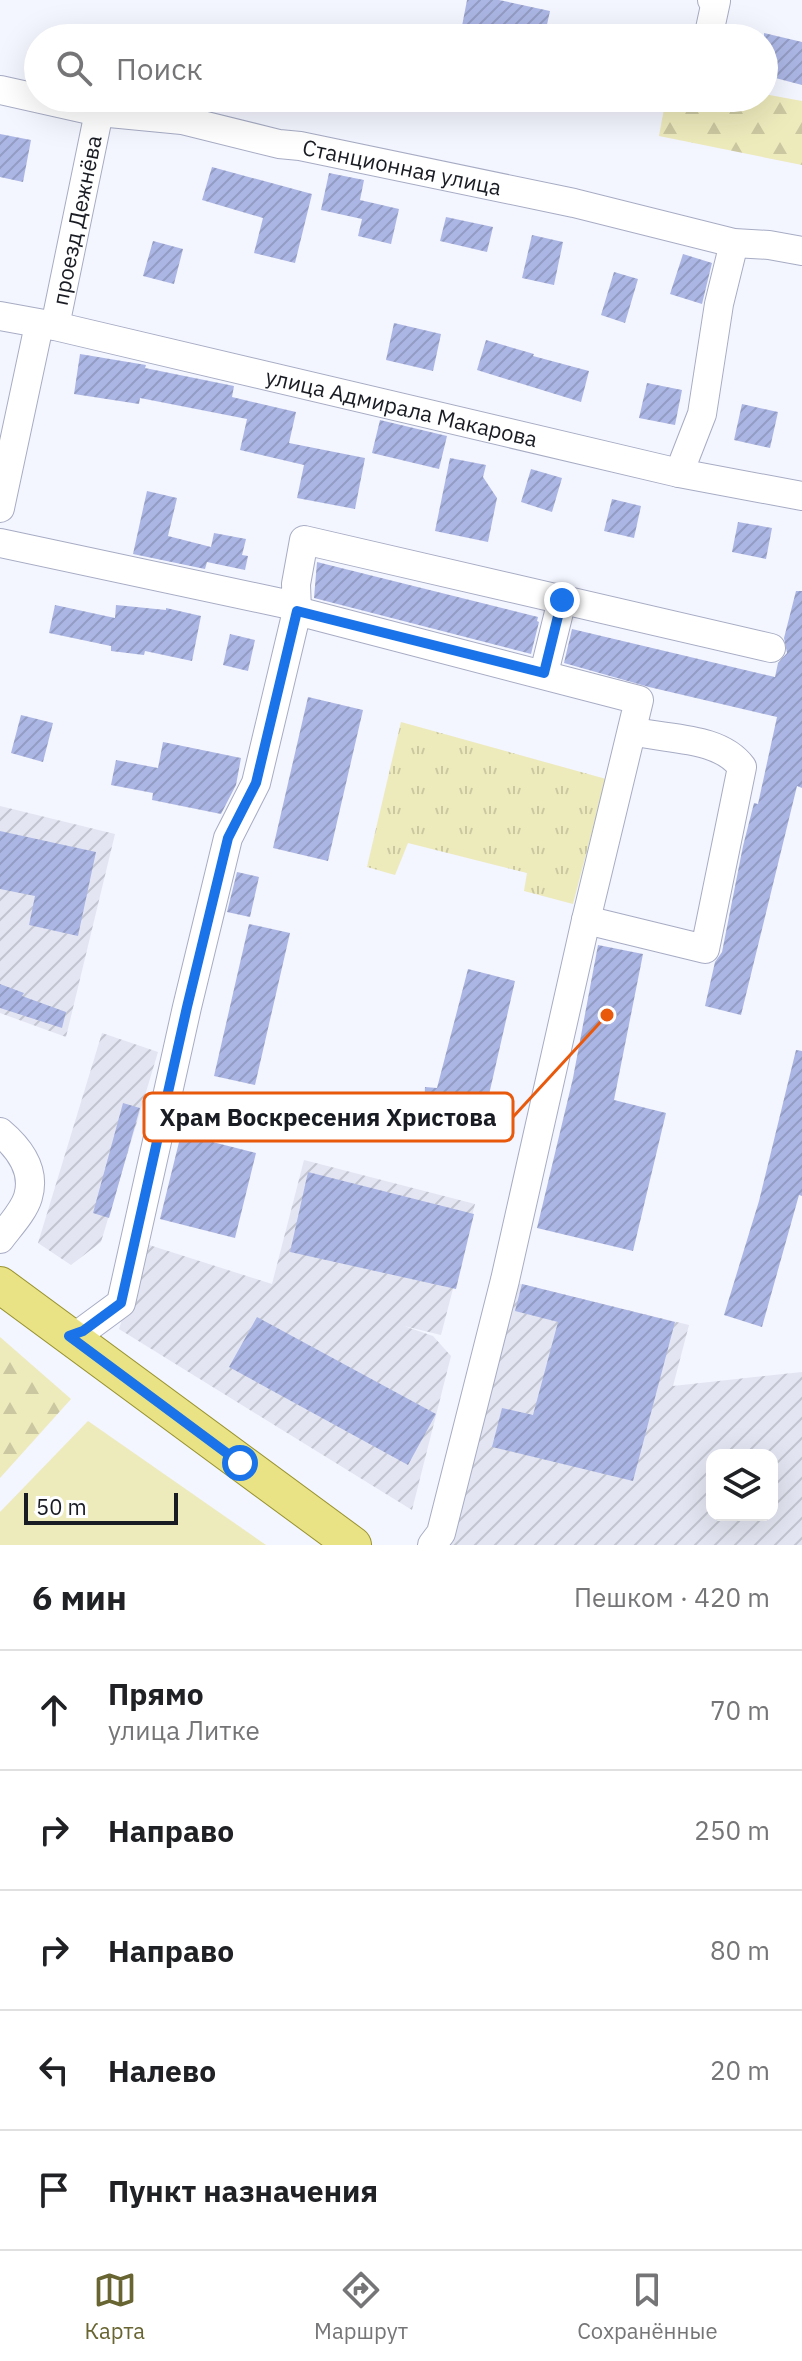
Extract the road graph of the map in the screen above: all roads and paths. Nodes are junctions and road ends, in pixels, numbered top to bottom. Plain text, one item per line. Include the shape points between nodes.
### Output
1 (712, 0) edge
2 (711, 24) edge
3 (0, 90) edge
4 (24, 95) edge
5 (99, 112) joint
6 (734, 243) junction
7 (802, 251) edge
8 (0, 316) edge
9 (47, 325) junction
10 (679, 473) junction
11 (802, 496) edge
12 (0, 508) edge
13 (0, 543) edge
14 (562, 600) junction
15 (297, 611) junction
16 (771, 648) dead end
17 (544, 673) junction
18 (632, 731) junction
19 (586, 920) junction
20 (0, 1132) edge
21 (0, 1239) edge
22 (0, 1285) edge
23 (69, 1336) junction
24 (353, 1545) edge
25 (432, 1545) edge

1 - 2 street via 716,1
3 - 4 street, Станционная улица
5 - 6 street, Станционная улица via 182,120 574,203
5 - 9 street, проезд Дежнёва
6 - 7 street, Станционная улица
6 - 10 street via 702,414
8 - 9 street, улица Адмирала Макарова
9 - 10 street, улица Адмирала Макарова
9 - 12 street, проезд Дежнёва
10 - 11 street, улица Адмирала Макарова
13 - 15 street via 286,604
14 - 15 street via 304,540
14 - 16 street
14 - 17 street
15 - 17 street
15 - 23 street via 256,783 228,838 121,1303
17 - 18 street via 639,700
18 - 19 street
18 - 19 street via 716,748 734,756 742,767 705,949
19 - 25 street via 501,1295 441,1533
20 - 21 street via 28,1167 28,1197
22 - 23 main road
23 - 24 main road

